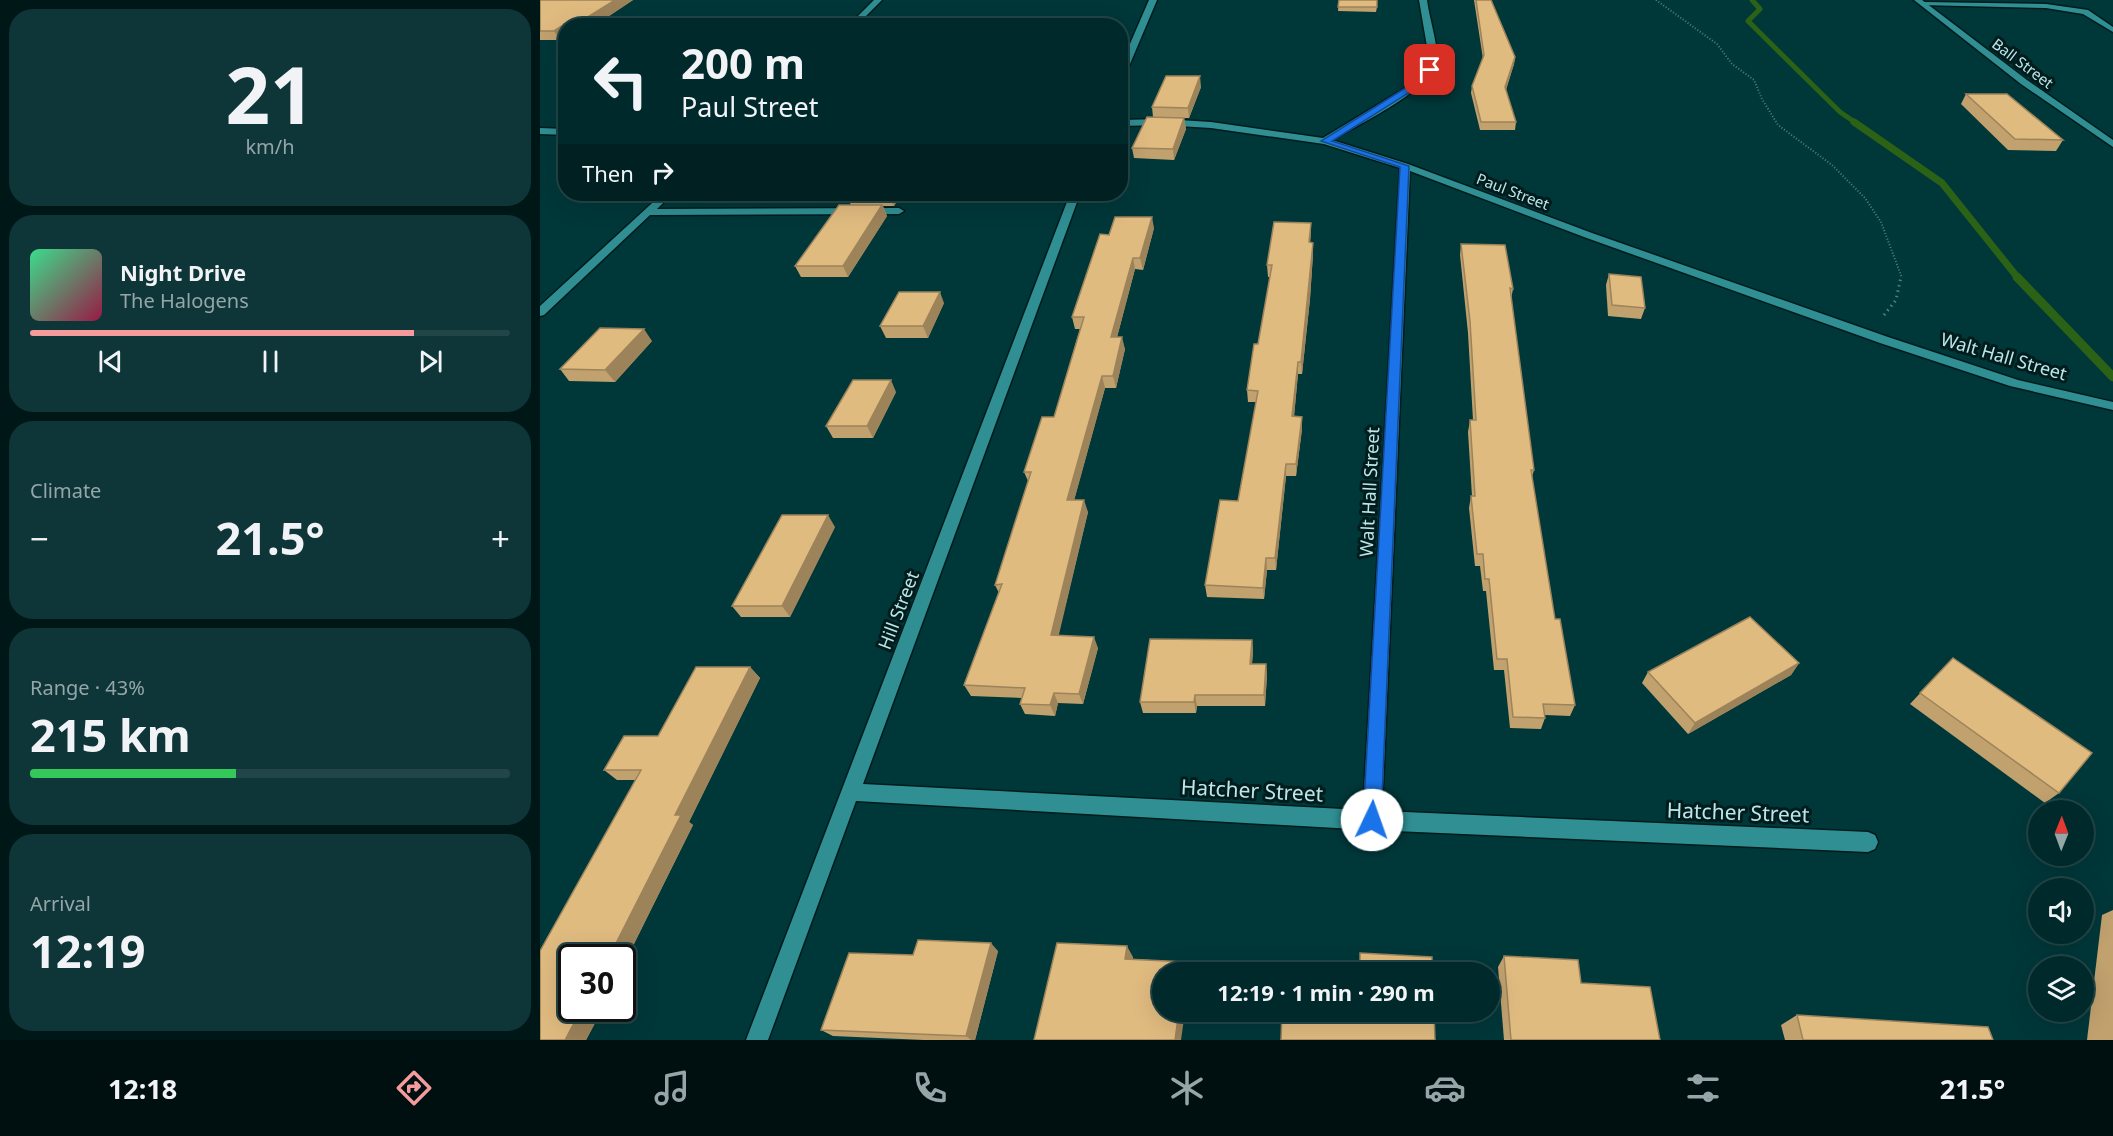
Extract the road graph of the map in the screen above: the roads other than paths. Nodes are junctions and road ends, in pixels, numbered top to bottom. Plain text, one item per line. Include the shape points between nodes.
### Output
1 (878, 0) edge
2 (1153, 0) edge
3 (1423, 0) edge
4 (1921, 2) edge
5 (859, 18) edge
6 (2113, 30) edge
7 (1128, 59) edge
8 (1128, 123) edge
9 (540, 131) edge
10 (558, 132) edge
11 (1325, 141) junction
12 (2113, 144) edge
13 (1405, 166) junction
14 (658, 201) edge
15 (1072, 201) edge
16 (899, 211) dead end
17 (645, 212) junction
18 (540, 312) edge
19 (1884, 340) joint
20 (2113, 405) edge
21 (850, 792) junction
22 (1372, 820) junction
23 (1868, 842) dead end
24 (757, 1040) edge

1 - 5 street
2 - 7 street
3 - 11 street via 1432,58 1430,70 1415,86
4 - 6 street via 2046,6 2085,12
4 - 12 street, Ball Street via 2024,82
8 - 11 street, Paul Street via 1211,125
9 - 10 street
11 - 13 street, Paul Street
13 - 19 street, Paul Street
13 - 22 street, Walt Hall Street
14 - 17 street
15 - 21 street, Hill Street
16 - 17 street
17 - 18 street
19 - 20 street, Walt Hall Street via 2015,382
21 - 22 street, Hatcher Street
21 - 24 street, Hill Street
22 - 23 street, Hatcher Street

